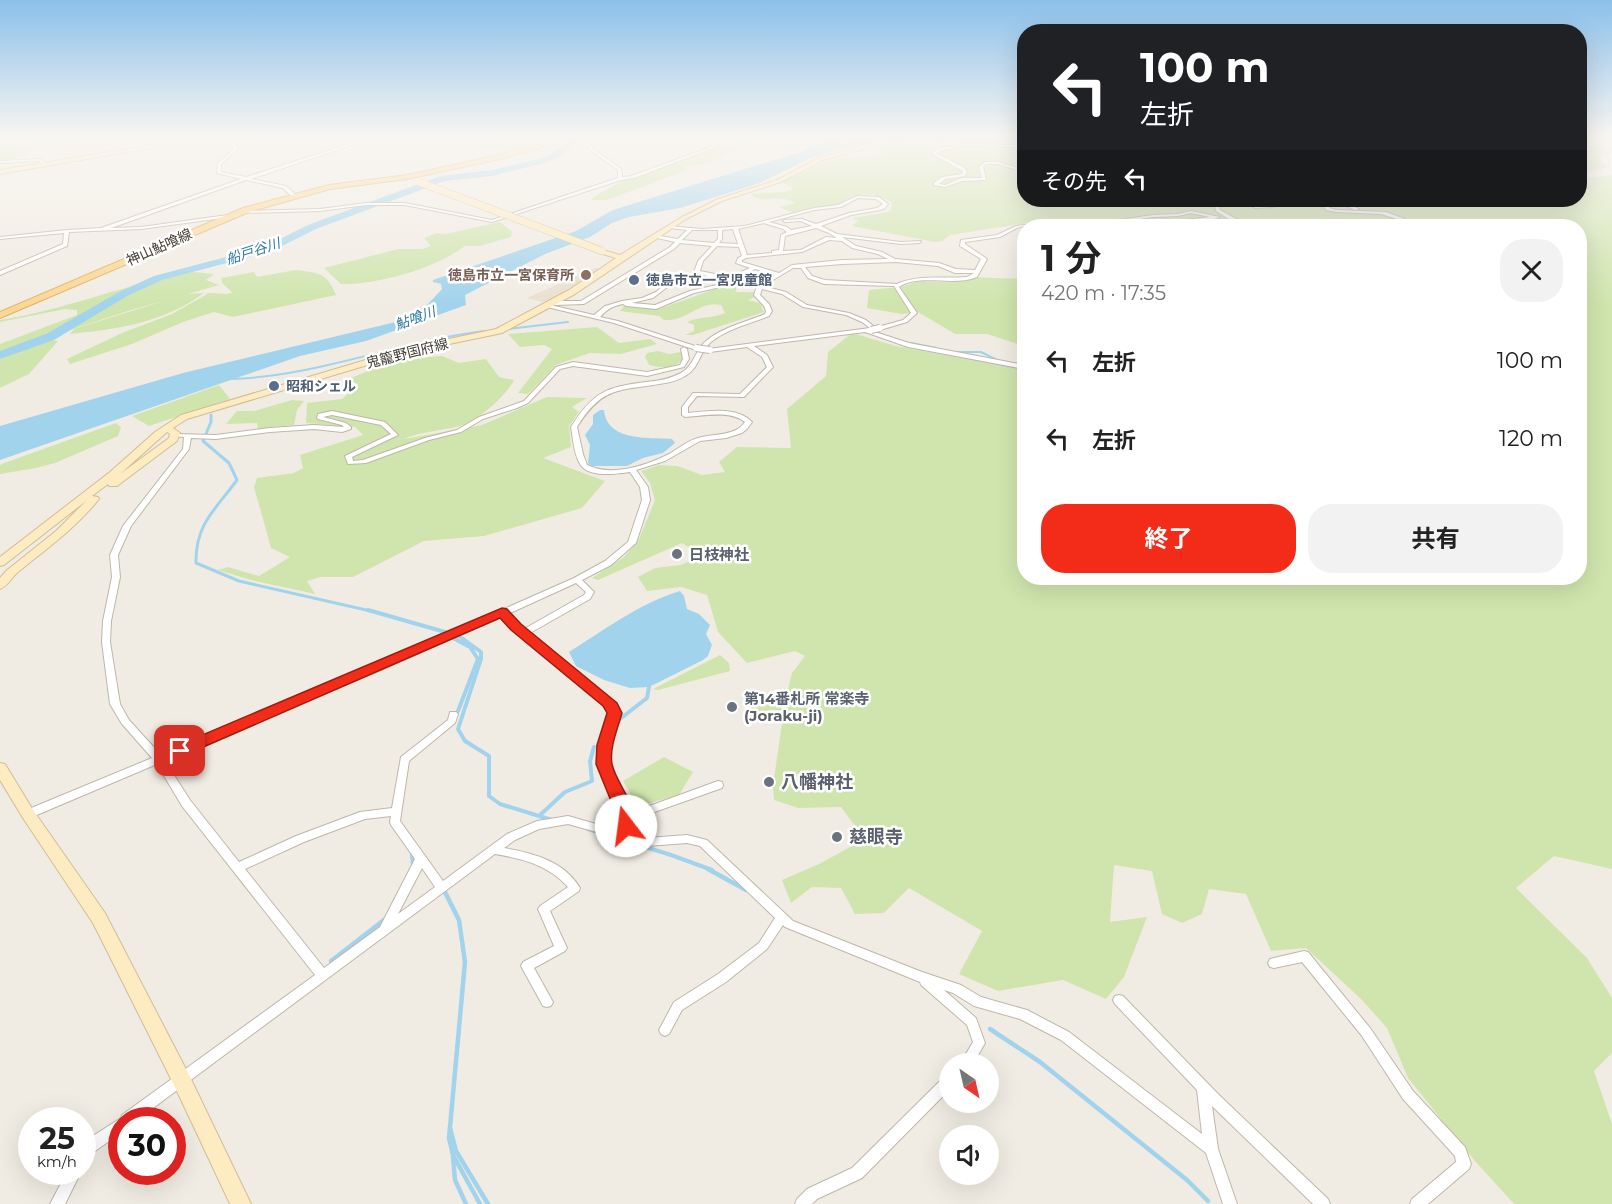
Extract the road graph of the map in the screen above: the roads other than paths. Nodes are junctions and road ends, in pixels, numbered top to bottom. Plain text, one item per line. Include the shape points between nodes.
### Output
1 (210, 192) edge
2 (290, 192) edge
3 (310, 192) edge
4 (446, 192) edge
5 (585, 192) edge
6 (744, 192) edge
7 (294, 196) junction
8 (1217, 207) edge
9 (1326, 207) edge
10 (1351, 207) edge
11 (239, 212) junction
12 (1386, 213) junction
13 (228, 216) junction
14 (1134, 219) edge
15 (1206, 219) edge
16 (1232, 219) edge
17 (1403, 219) edge
18 (770, 220) junction
19 (762, 223) junction
20 (670, 226) junction
21 (818, 226) junction
22 (1017, 227) edge
23 (720, 228) junction
24 (735, 228) junction
25 (103, 229) junction
26 (691, 229) junction
27 (67, 231) junction
28 (790, 232) junction
29 (836, 235) junction
30 (655, 236) junction
31 (0, 238) edge
32 (843, 240) junction
33 (679, 241) junction
34 (919, 242) dead end
35 (715, 246) junction
36 (742, 246) junction
37 (765, 255) junction
38 (745, 256) junction
39 (621, 258) junction
40 (896, 260) junction
41 (802, 266) junction
42 (792, 267) junction
43 (754, 268) junction
44 (978, 272) junction
45 (0, 273) edge
46 (778, 274) junction
47 (741, 279) junction
48 (896, 285) junction
49 (664, 287) dead end
50 (760, 287) junction
51 (551, 304) junction
52 (626, 304) junction
53 (0, 315) edge
54 (596, 317) junction
55 (868, 331) junction
56 (674, 340) junction
57 (902, 343) junction
58 (749, 346) junction
59 (684, 349) junction
60 (1017, 366) edge
61 (692, 369) junction
62 (166, 428) junction
63 (187, 436) junction
64 (632, 470) junction
65 (0, 563) edge
66 (577, 580) junction
67 (0, 585) edge
68 (502, 612) junction
69 (524, 633) junction
70 (453, 714) dead end
71 (159, 759) junction
72 (0, 768) edge
73 (718, 785) dead end
74 (397, 811) junction
75 (28, 814) junction
76 (627, 818) junction
77 (620, 834) junction
78 (494, 850) junction
79 (421, 858) junction
80 (237, 868) junction
81 (442, 888) junction
82 (782, 917) junction
83 (385, 929) junction
84 (1274, 963) dead end
85 (323, 976) junction
86 (920, 977) junction
87 (1119, 1000) dead end
88 (547, 1002) dead end
89 (665, 1030) dead end
90 (973, 1053) edge
91 (182, 1081) junction
92 (1203, 1087) junction
93 (939, 1091) edge
94 (145, 1107) edge
95 (1211, 1149) junction
96 (67, 1185) edge
97 (57, 1204) edge
98 (241, 1204) edge
99 (802, 1204) edge
100 (1230, 1204) edge
101 (1323, 1204) edge
102 (1417, 1204) edge

1 - 25 street
2 - 7 street
3 - 7 main road, 神山鮎喰線
4 - 39 main road, bridge
5 - 11 street via 492,221 409,204
6 - 20 main road, 鬼籠野国府線
7 - 11 main road, 神山鮎喰線
8 - 16 street via 1218,212
9 - 12 street via 1336,212
10 - 12 street
11 - 13 main road, 神山鮎喰線
12 - 17 street
13 - 25 street via 146,228
13 - 53 main road, 神山鮎喰線
14 - 15 street via 1191,212 1218,217
18 - 19 street
18 - 21 street via 802,220
18 - 21 street via 838,206 857,197 877,198 886,204 884,208 848,214
19 - 24 street
19 - 28 street
20 - 26 street
20 - 30 main road, 鬼籠野国府線
21 - 28 street
21 - 29 street
22 - 44 street via 992,238 963,242 984,259
23 - 24 street
23 - 26 street
23 - 35 street
24 - 36 street
25 - 27 street
26 - 33 street
27 - 31 street
27 - 45 street via 65,245
28 - 38 street via 783,236 781,251
29 - 32 street
29 - 34 street
30 - 33 street
30 - 39 main road, 鬼籠野国府線
32 - 37 street via 828,238 802,251
32 - 40 street
33 - 35 street
33 - 51 street via 582,303
35 - 36 street
35 - 47 street via 700,261 698,272 722,279
36 - 38 street
37 - 38 street
37 - 42 street
38 - 43 street via 739,263
39 - 51 main road, 鬼籠野国府線
40 - 41 street
40 - 44 street
41 - 42 street
41 - 48 street via 810,277 824,282
42 - 46 street
43 - 46 street
43 - 47 street via 742,273
44 - 48 street via 968,279
46 - 50 street
47 - 50 street via 753,280
47 - 52 street via 656,307
48 - 55 street, bridge via 914,313 905,321
49 - 52 street via 647,300
50 - 57 street via 784,293 805,306 847,314 876,331 906,340
50 - 61 street via 757,295 767,305 766,315 710,340
51 - 54 street
51 - 62 main road, 鬼籠野国府線 via 503,329 425,346 195,413
52 - 54 street via 604,308
54 - 56 street
55 - 57 street
55 - 58 street
56 - 58 street, bridge via 710,350
56 - 59 street
57 - 60 street
58 - 64 street via 765,357 770,367 750,389 742,396 695,394 685,407 685,415 743,416 749,422 747,426 728,435 698,441
59 - 61 street via 692,356
59 - 63 street via 686,359 682,366 653,374 563,365 526,402 459,431 364,462 350,463 348,456 394,437 386,424 325,413 320,418 349,428
61 - 64 street via 673,379 602,394 576,424 585,467 597,471
62 - 63 main road
62 - 65 main road, 鬼籠野国府線
63 - 67 main road via 93,500
63 - 71 street via 186,449 127,526 114,555 116,577 106,621 115,704 125,722
64 - 66 street via 644,487 646,500 634,537 608,563
66 - 68 street
66 - 69 street via 590,592 587,597
68 - 69 street
68 - 71 street
69 - 76 street via 609,703 615,713 605,745 604,764
70 - 74 street via 452,721 404,759
71 - 75 street
71 - 80 street via 186,802
72 - 75 main road
73 - 76 street
74 - 79 street via 395,822
74 - 80 street via 364,815
75 - 91 main road via 99,918
76 - 77 street
77 - 78 street via 575,821 555,821 523,830
77 - 82 street via 647,842 687,839 703,843
78 - 81 street
78 - 88 street via 539,859 567,878 574,888 544,909 561,948 527,966
79 - 81 street
79 - 83 street
80 - 85 street
81 - 83 street
82 - 86 street via 789,924
82 - 89 street via 763,946 678,1006
83 - 85 street
84 - 102 street via 1304,956 1366,1032 1408,1095 1460,1152 1464,1164
85 - 91 street
86 - 90 street via 972,1022 979,1043
86 - 95 street via 957,989 978,1002 1023,1014 1065,1036
87 - 92 street
91 - 94 street
91 - 98 main road
92 - 95 street
92 - 101 street
93 - 99 street via 857,1173 812,1194
95 - 100 street
96 - 97 street

